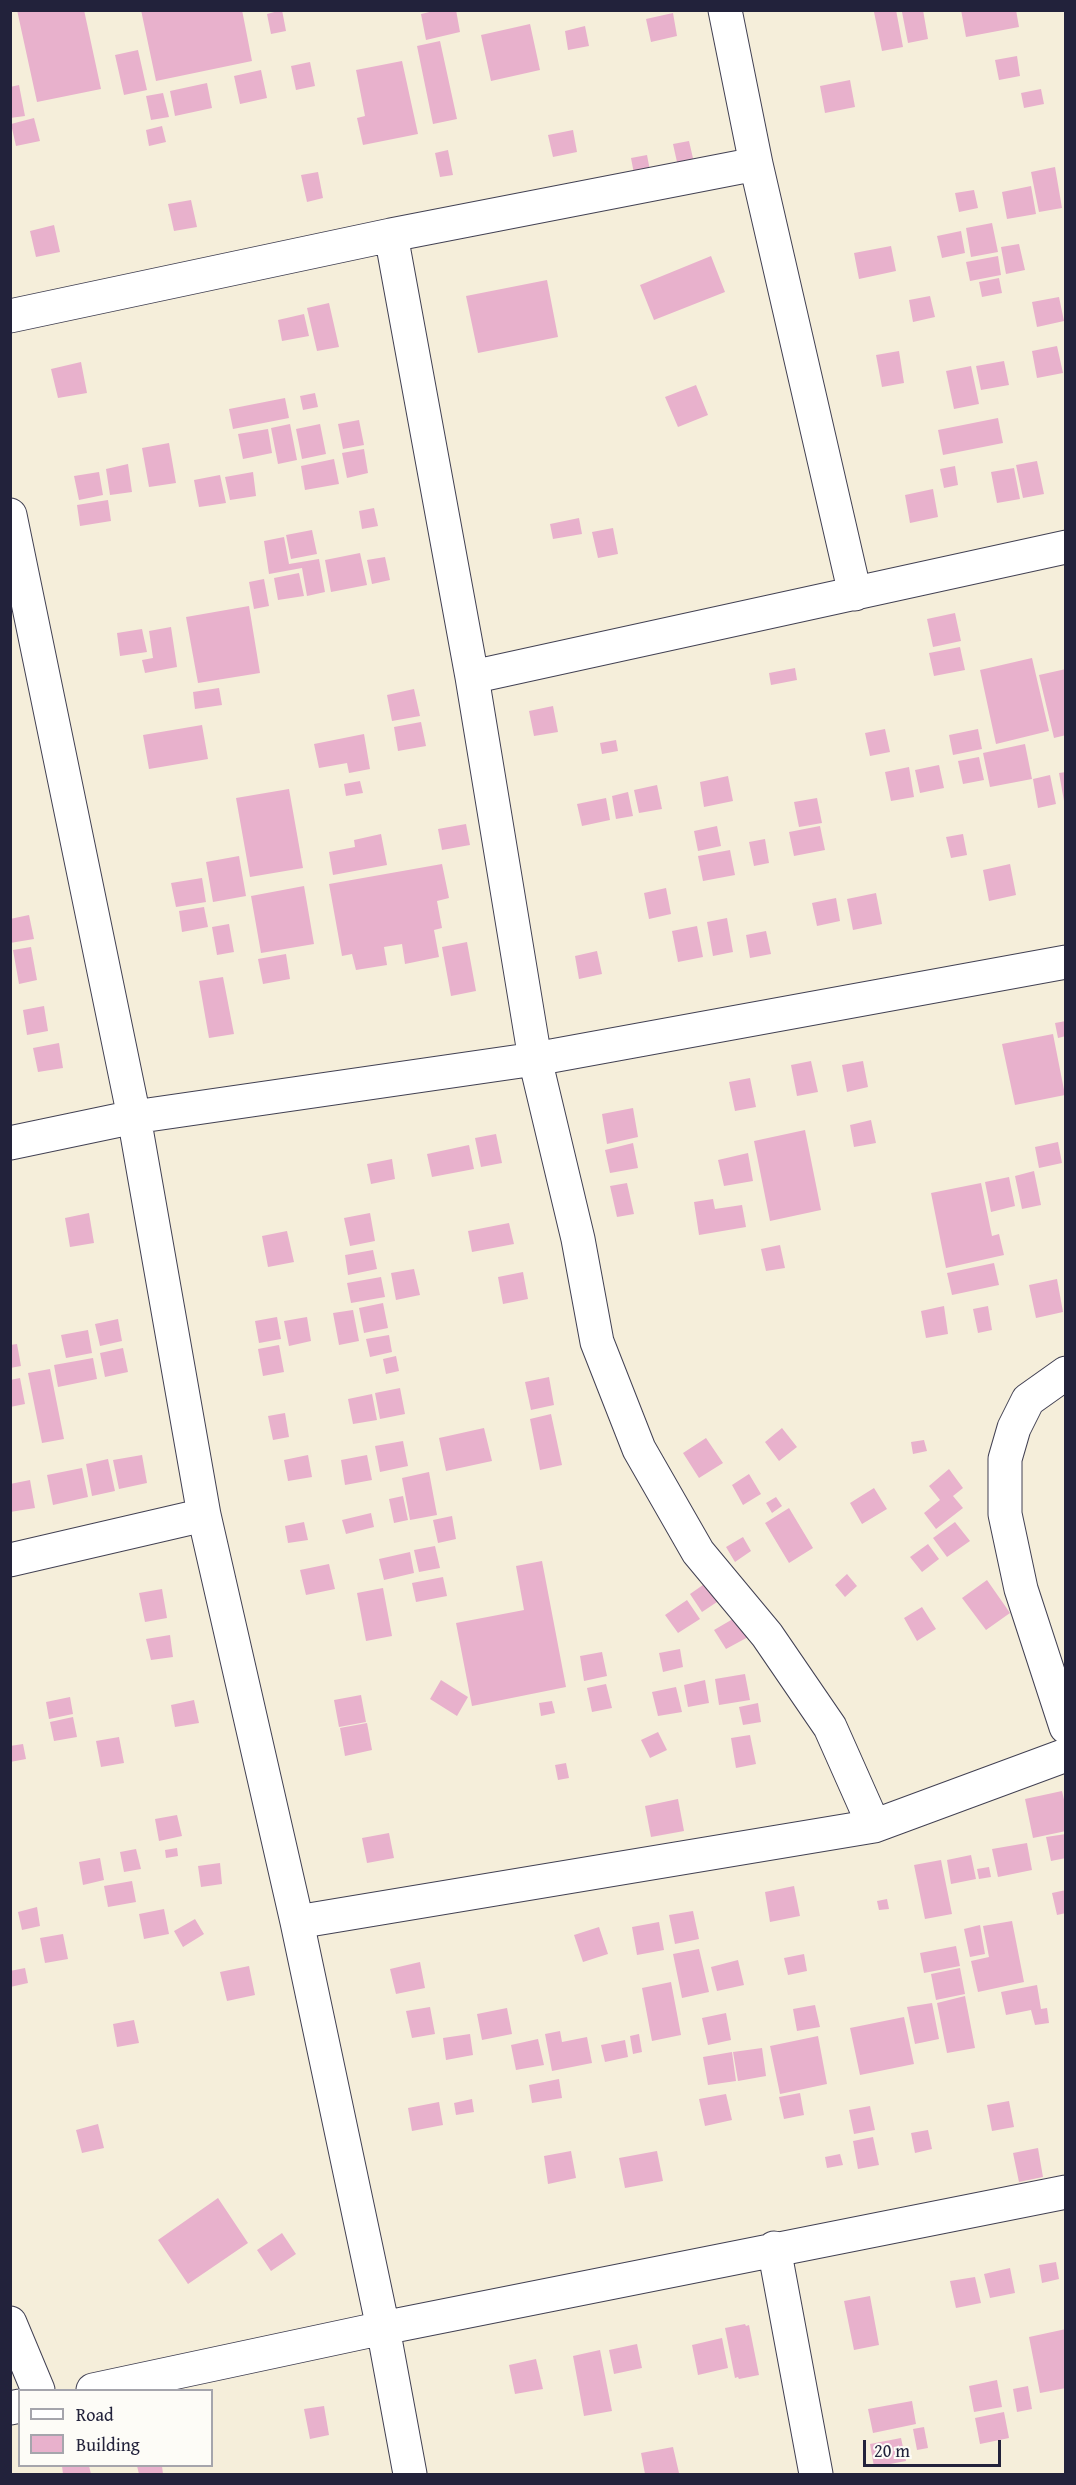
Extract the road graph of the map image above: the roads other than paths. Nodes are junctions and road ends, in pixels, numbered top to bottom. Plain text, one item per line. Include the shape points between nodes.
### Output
1 (725, 10) edge
2 (756, 164) junction
3 (391, 235) junction
4 (10, 316) edge
5 (10, 515) edge
6 (1065, 547) edge
7 (855, 594) junction
8 (472, 677) junction
9 (1065, 962) edge
10 (536, 1059) junction
11 (134, 1117) junction
12 (10, 1143) edge
13 (1065, 1372) edge
14 (204, 1515) junction
15 (10, 1560) edge
16 (1065, 1727) edge
17 (1065, 1755) edge
18 (874, 1826) junction
19 (297, 1922) junction
20 (1065, 2192) edge
21 (774, 2248) junction
22 (10, 2323) edge
23 (383, 2328) junction
24 (37, 2389) edge
25 (102, 2389) edge
26 (410, 2475) edge
27 (816, 2475) edge

1 - 2 street
2 - 3 street
2 - 7 street
3 - 4 street
3 - 8 street
5 - 11 street
6 - 7 street
7 - 8 street
8 - 10 street
9 - 10 street
10 - 11 street
10 - 18 street via 578,1239 597,1342 639,1449 698,1552 767,1635 830,1727
11 - 12 street
11 - 14 street
13 - 16 street via 1028,1400 1005,1459 1005,1514 1022,1589
14 - 15 street
14 - 19 street
17 - 18 street
18 - 19 street
19 - 23 street
20 - 21 street
21 - 23 street
21 - 27 street
22 - 24 street
23 - 25 street
23 - 26 street

